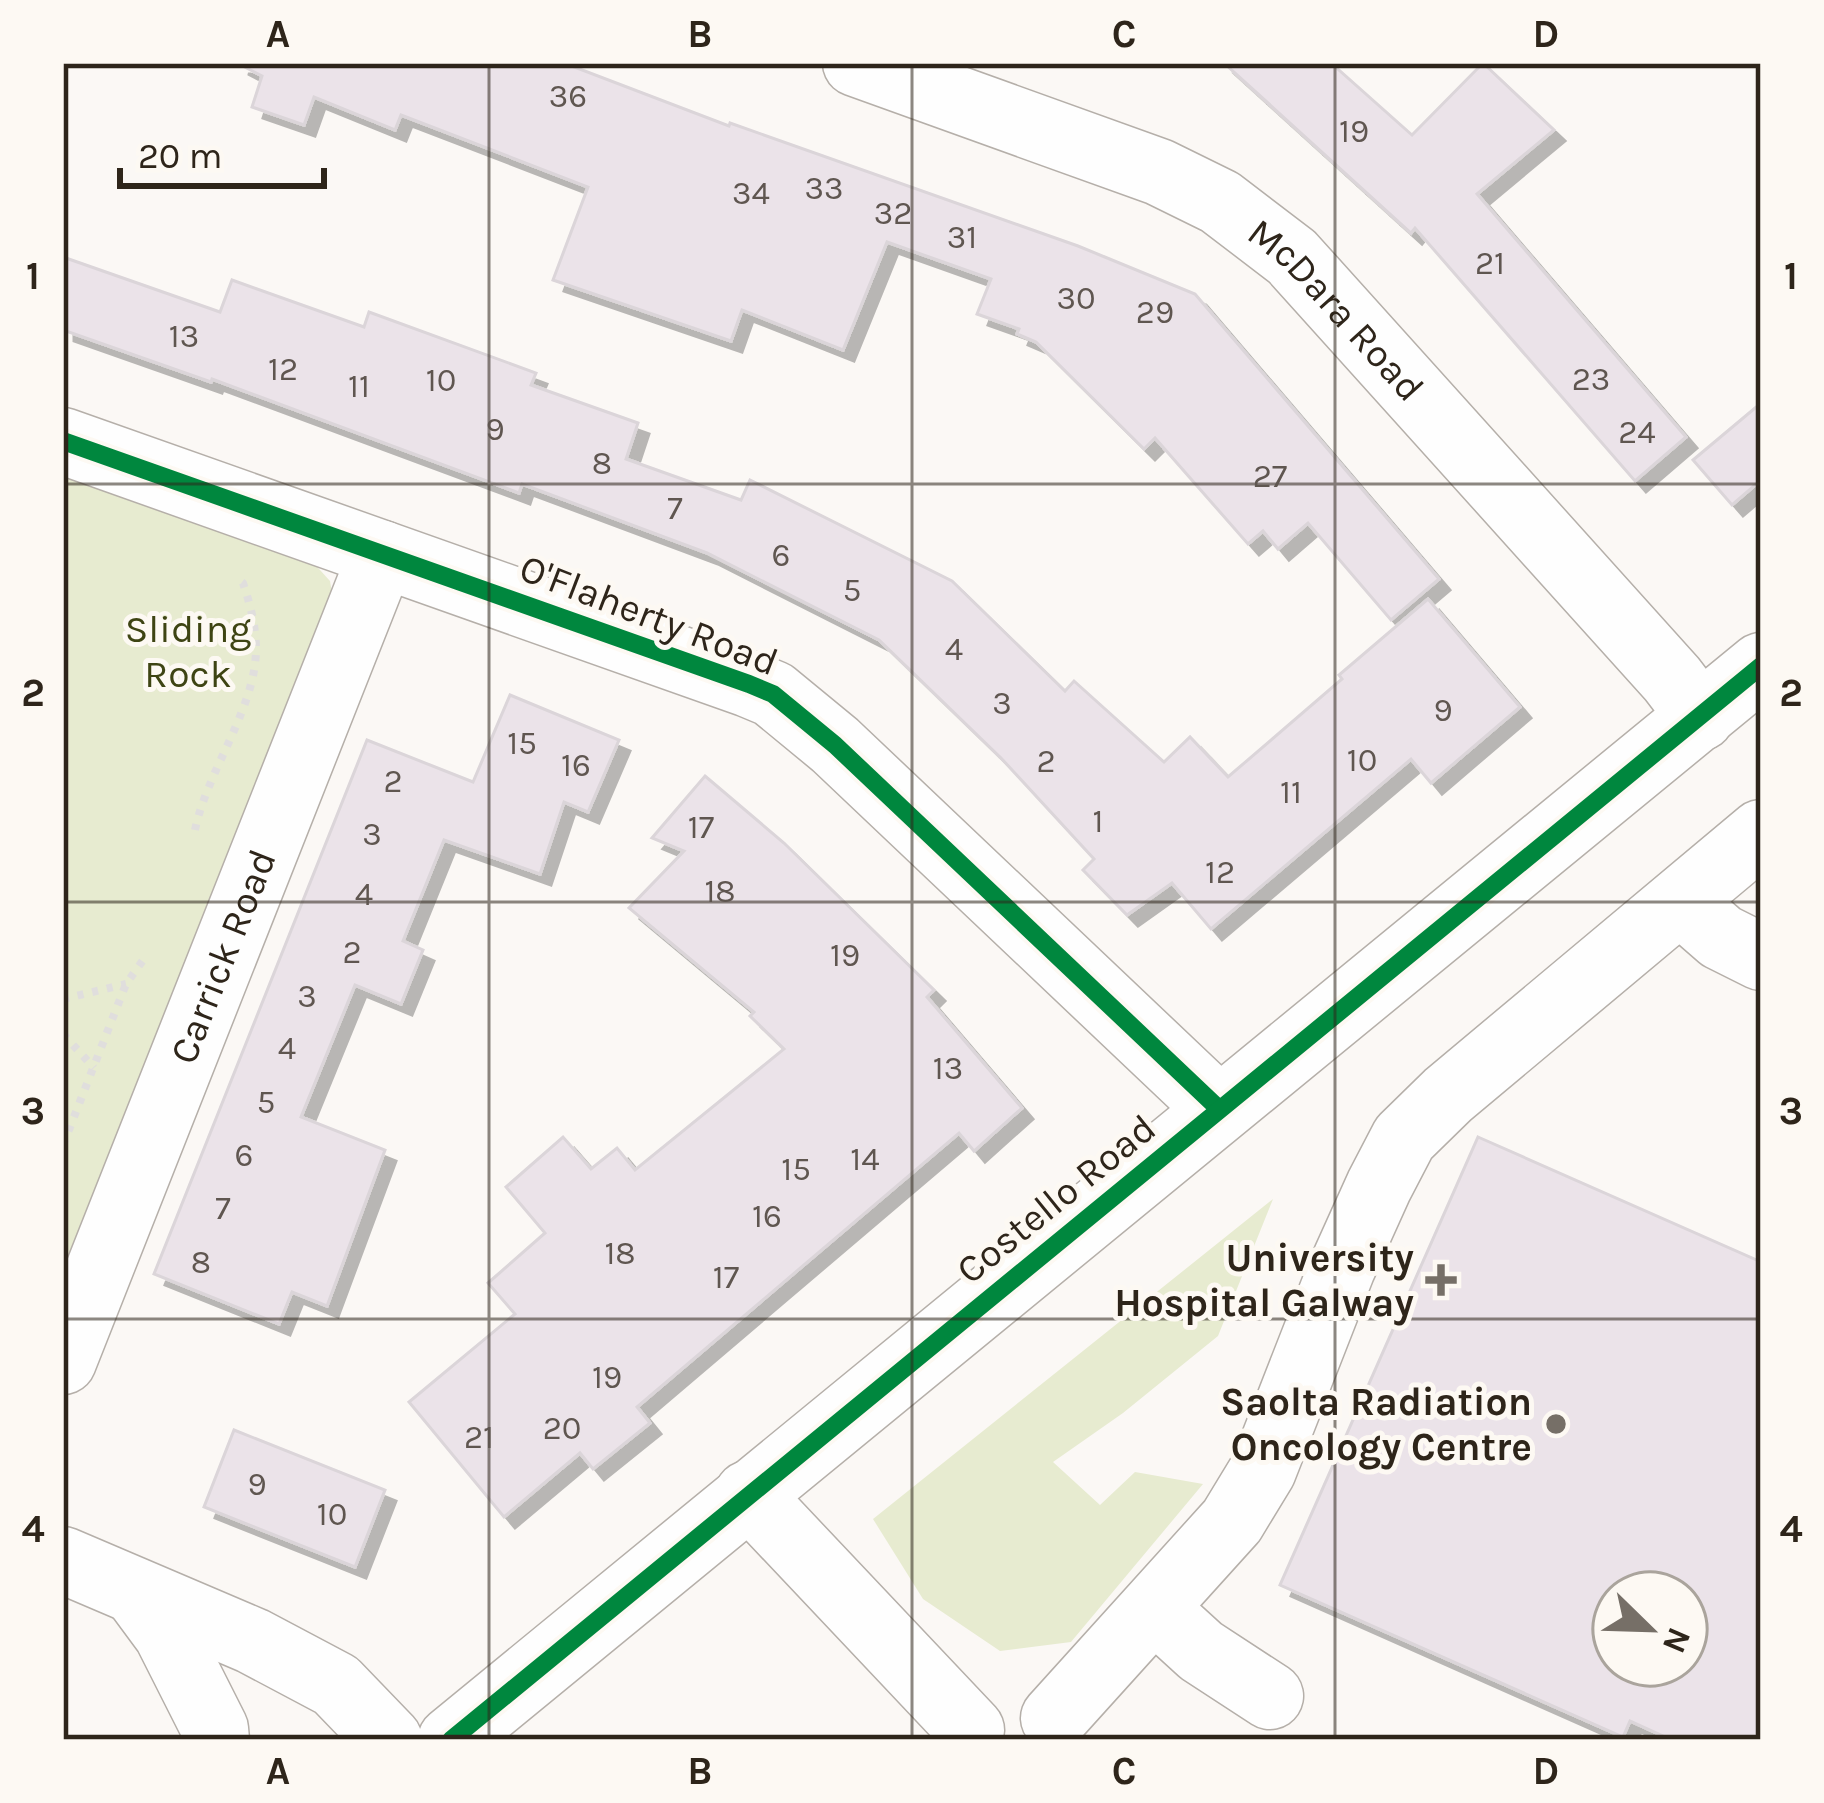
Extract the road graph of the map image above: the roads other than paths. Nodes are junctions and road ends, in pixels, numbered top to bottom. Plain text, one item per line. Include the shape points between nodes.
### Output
1 (856, 63) edge
2 (63, 441) edge
3 (382, 554) junction
4 (1761, 666) edge
5 (1701, 717) junction
6 (1761, 833) edge
7 (1682, 902) junction
8 (1761, 957) edge
9 (1220, 1109) junction
10 (63, 1361) edge
11 (748, 1494) junction
12 (63, 1559) edge
13 (136, 1592) junction
14 (1155, 1609) junction
15 (1270, 1696) dead end
16 (1061, 1729) edge
17 (969, 1735) edge
18 (216, 1740) edge
19 (389, 1740) edge
20 (451, 1740) edge

1 - 5 street, McDara Road via 1159,172 1259,229
2 - 3 street, O'Flaherty Road
3 - 9 street, O'Flaherty Road via 773,694
3 - 10 street, Carrick Road
4 - 5 street, Costello Road
5 - 9 street, Costello Road
6 - 7 street
7 - 8 street via 1721,937
7 - 14 street via 1404,1138 1342,1268 1263,1470 1232,1521
9 - 11 street, Costello Road
11 - 17 street
11 - 20 street, Costello Road
12 - 13 street
13 - 18 street via 167,1634
13 - 19 street via 336,1685
14 - 15 street
14 - 16 street
16 - 17 street via 1038,1709 1001,1708

